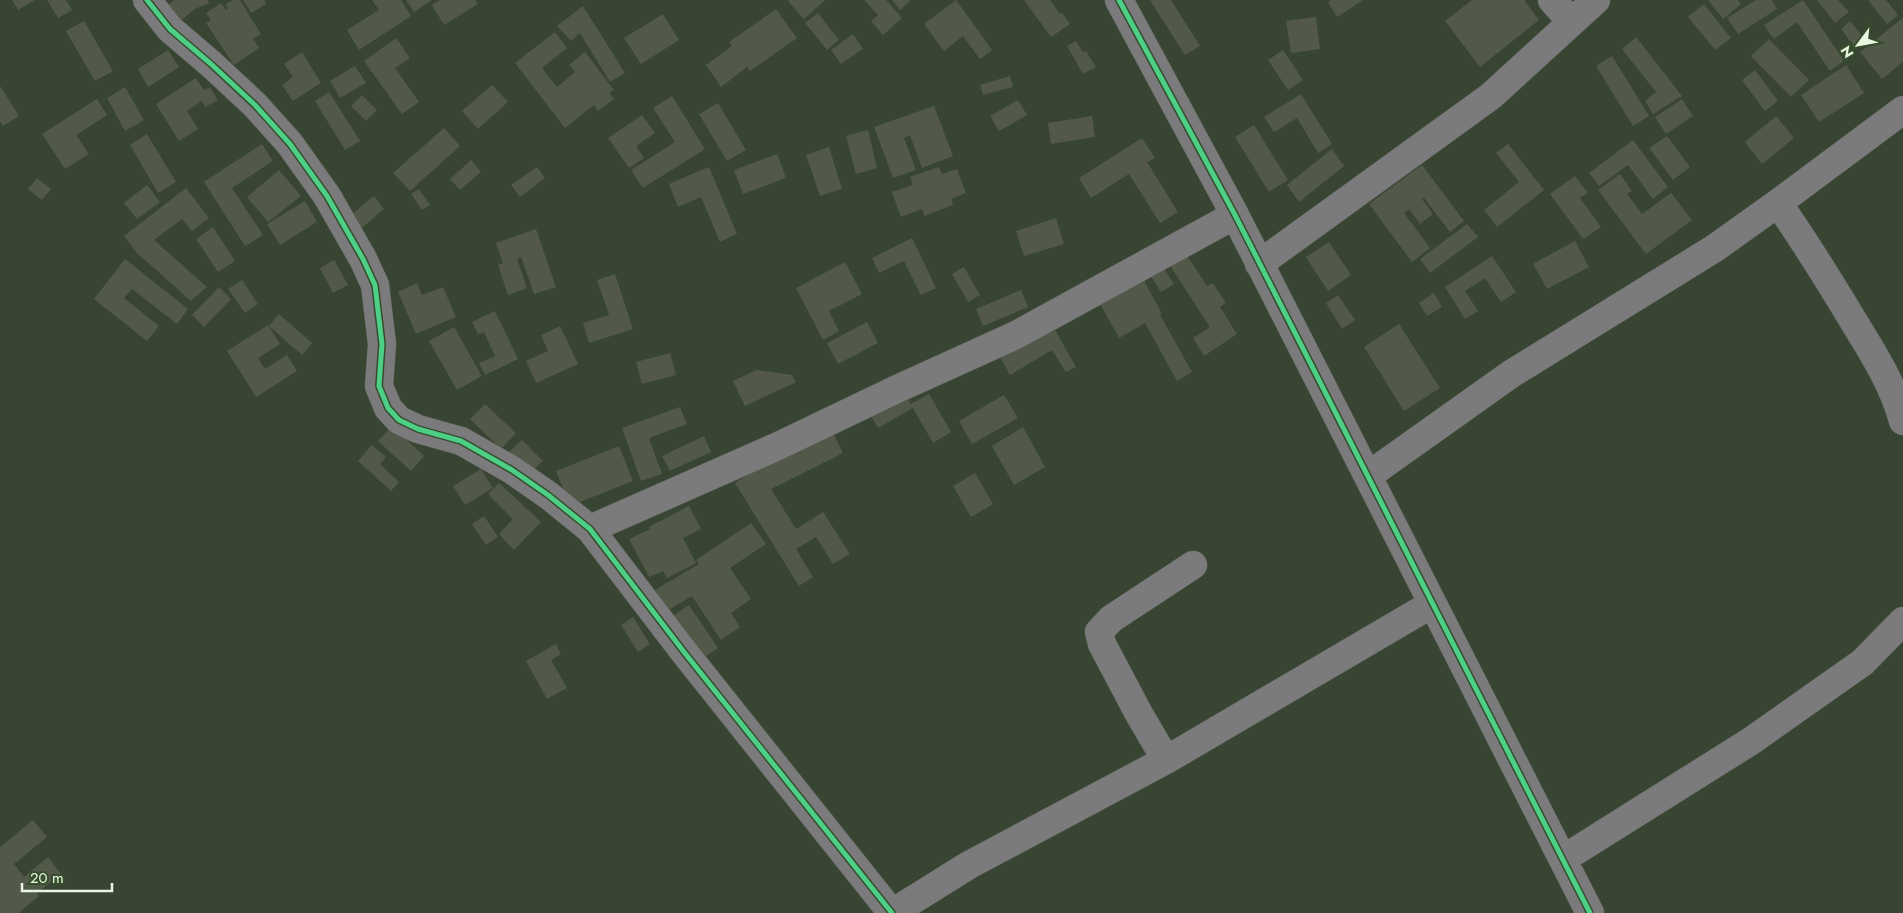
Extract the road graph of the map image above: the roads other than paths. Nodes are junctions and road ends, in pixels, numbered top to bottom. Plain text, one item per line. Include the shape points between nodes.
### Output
1 (147, 0) edge
2 (1119, 0) edge
3 (1552, 0) edge
4 (1596, 0) edge
5 (1572, 22) junction
6 (1903, 110) edge
7 (1778, 203) junction
8 (1235, 215) junction
9 (1259, 264) junction
10 (1903, 421) edge
11 (1369, 475) junction
12 (590, 530) junction
13 (1193, 565) dead end
14 (1432, 604) junction
15 (1903, 621) edge
16 (1166, 760) junction
17 (1563, 859) junction
18 (892, 913) edge
19 (1590, 913) edge

1 - 12 street via 170,29 256,106 290,144 332,204 375,285 382,344 379,386 388,408 399,420 461,441 512,470
2 - 8 street
3 - 5 street
4 - 5 street
5 - 9 street via 1491,96
6 - 7 street
7 - 10 street via 1872,351 1900,408
7 - 11 street via 1715,248 1511,374
8 - 9 street
8 - 12 street via 1016,335
9 - 11 street
11 - 14 street
12 - 18 street
13 - 16 street via 1110,619 1099,632 1102,644
14 - 16 street
14 - 17 street
15 - 17 street via 1863,662 1751,741
16 - 18 street via 970,865
17 - 19 street

